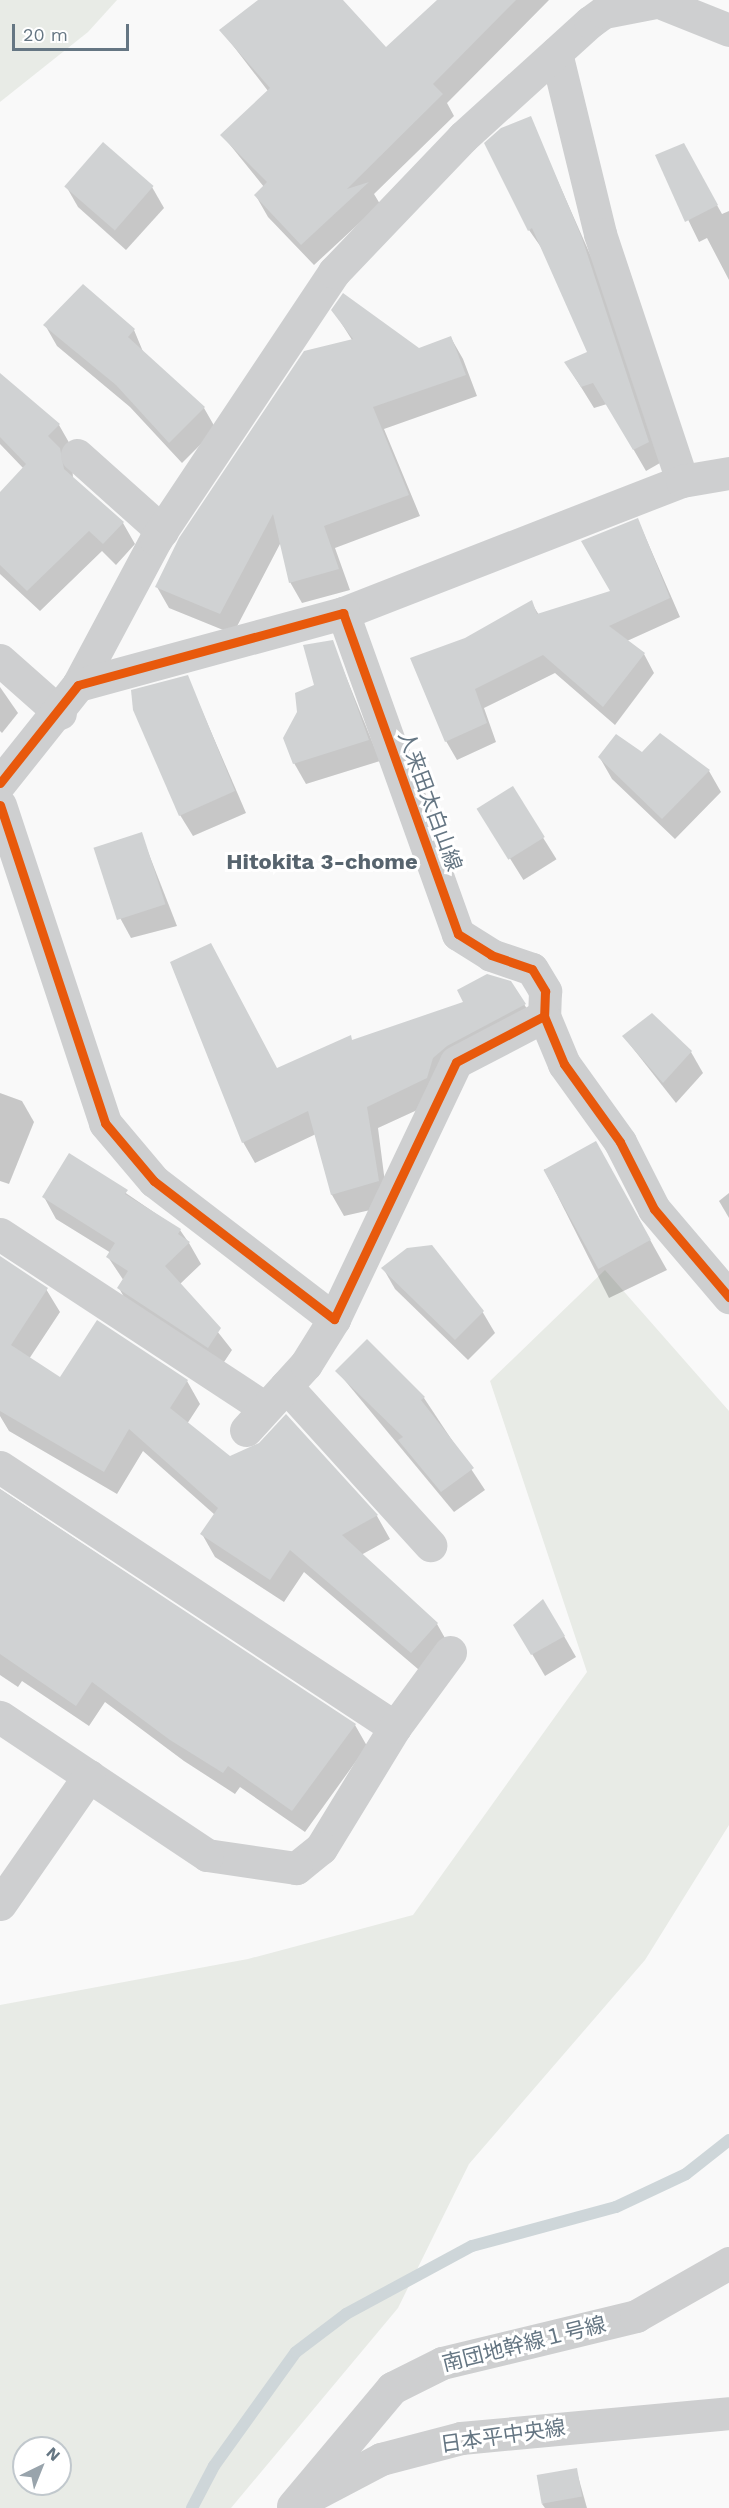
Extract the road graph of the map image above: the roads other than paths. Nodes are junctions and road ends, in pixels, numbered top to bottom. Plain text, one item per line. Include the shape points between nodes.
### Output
1 (665, 2) edge
2 (606, 6) edge
3 (729, 30) edge
4 (556, 53) junction
5 (77, 455) dead end
6 (729, 473) edge
7 (682, 481) junction
8 (162, 531) junction
9 (343, 613) junction
10 (0, 660) edge
11 (78, 685) junction
12 (60, 713) junction
13 (0, 783) edge
14 (0, 805) edge
15 (544, 1016) junction
16 (0, 1234) edge
17 (729, 1298) edge
18 (334, 1319) junction
19 (266, 1408) junction
20 (0, 1467) edge
21 (430, 1545) dead end
22 (450, 1652) dead end
23 (0, 1717) edge
24 (395, 1727) junction
25 (89, 1776) junction
26 (0, 1904) edge
27 (729, 2263) edge
28 (729, 2413) edge
29 (292, 2507) edge

1 - 2 street
1 - 3 street
2 - 4 street
4 - 7 street via 600,234
4 - 8 street via 463,137 334,272
5 - 8 street
6 - 7 street
7 - 9 street
8 - 11 street
9 - 11 street
9 - 15 street, 人来田太白山線 via 458,934 491,955 532,969 545,991
10 - 12 street
11 - 12 street
12 - 13 street
14 - 18 street via 105,1123 154,1181
15 - 17 street, 人来田太白山線 via 564,1064 620,1142 654,1209
15 - 18 street via 456,1062
16 - 19 street
18 - 19 street
19 - 21 street
20 - 24 street
22 - 24 street
23 - 25 street
24 - 25 street via 321,1848 296,1868 207,1855
25 - 26 street
27 - 29 street, 南団地幹線１号線 via 636,2316 442,2362 392,2388
28 - 29 street, 日本平中央線 via 461,2438 381,2459

